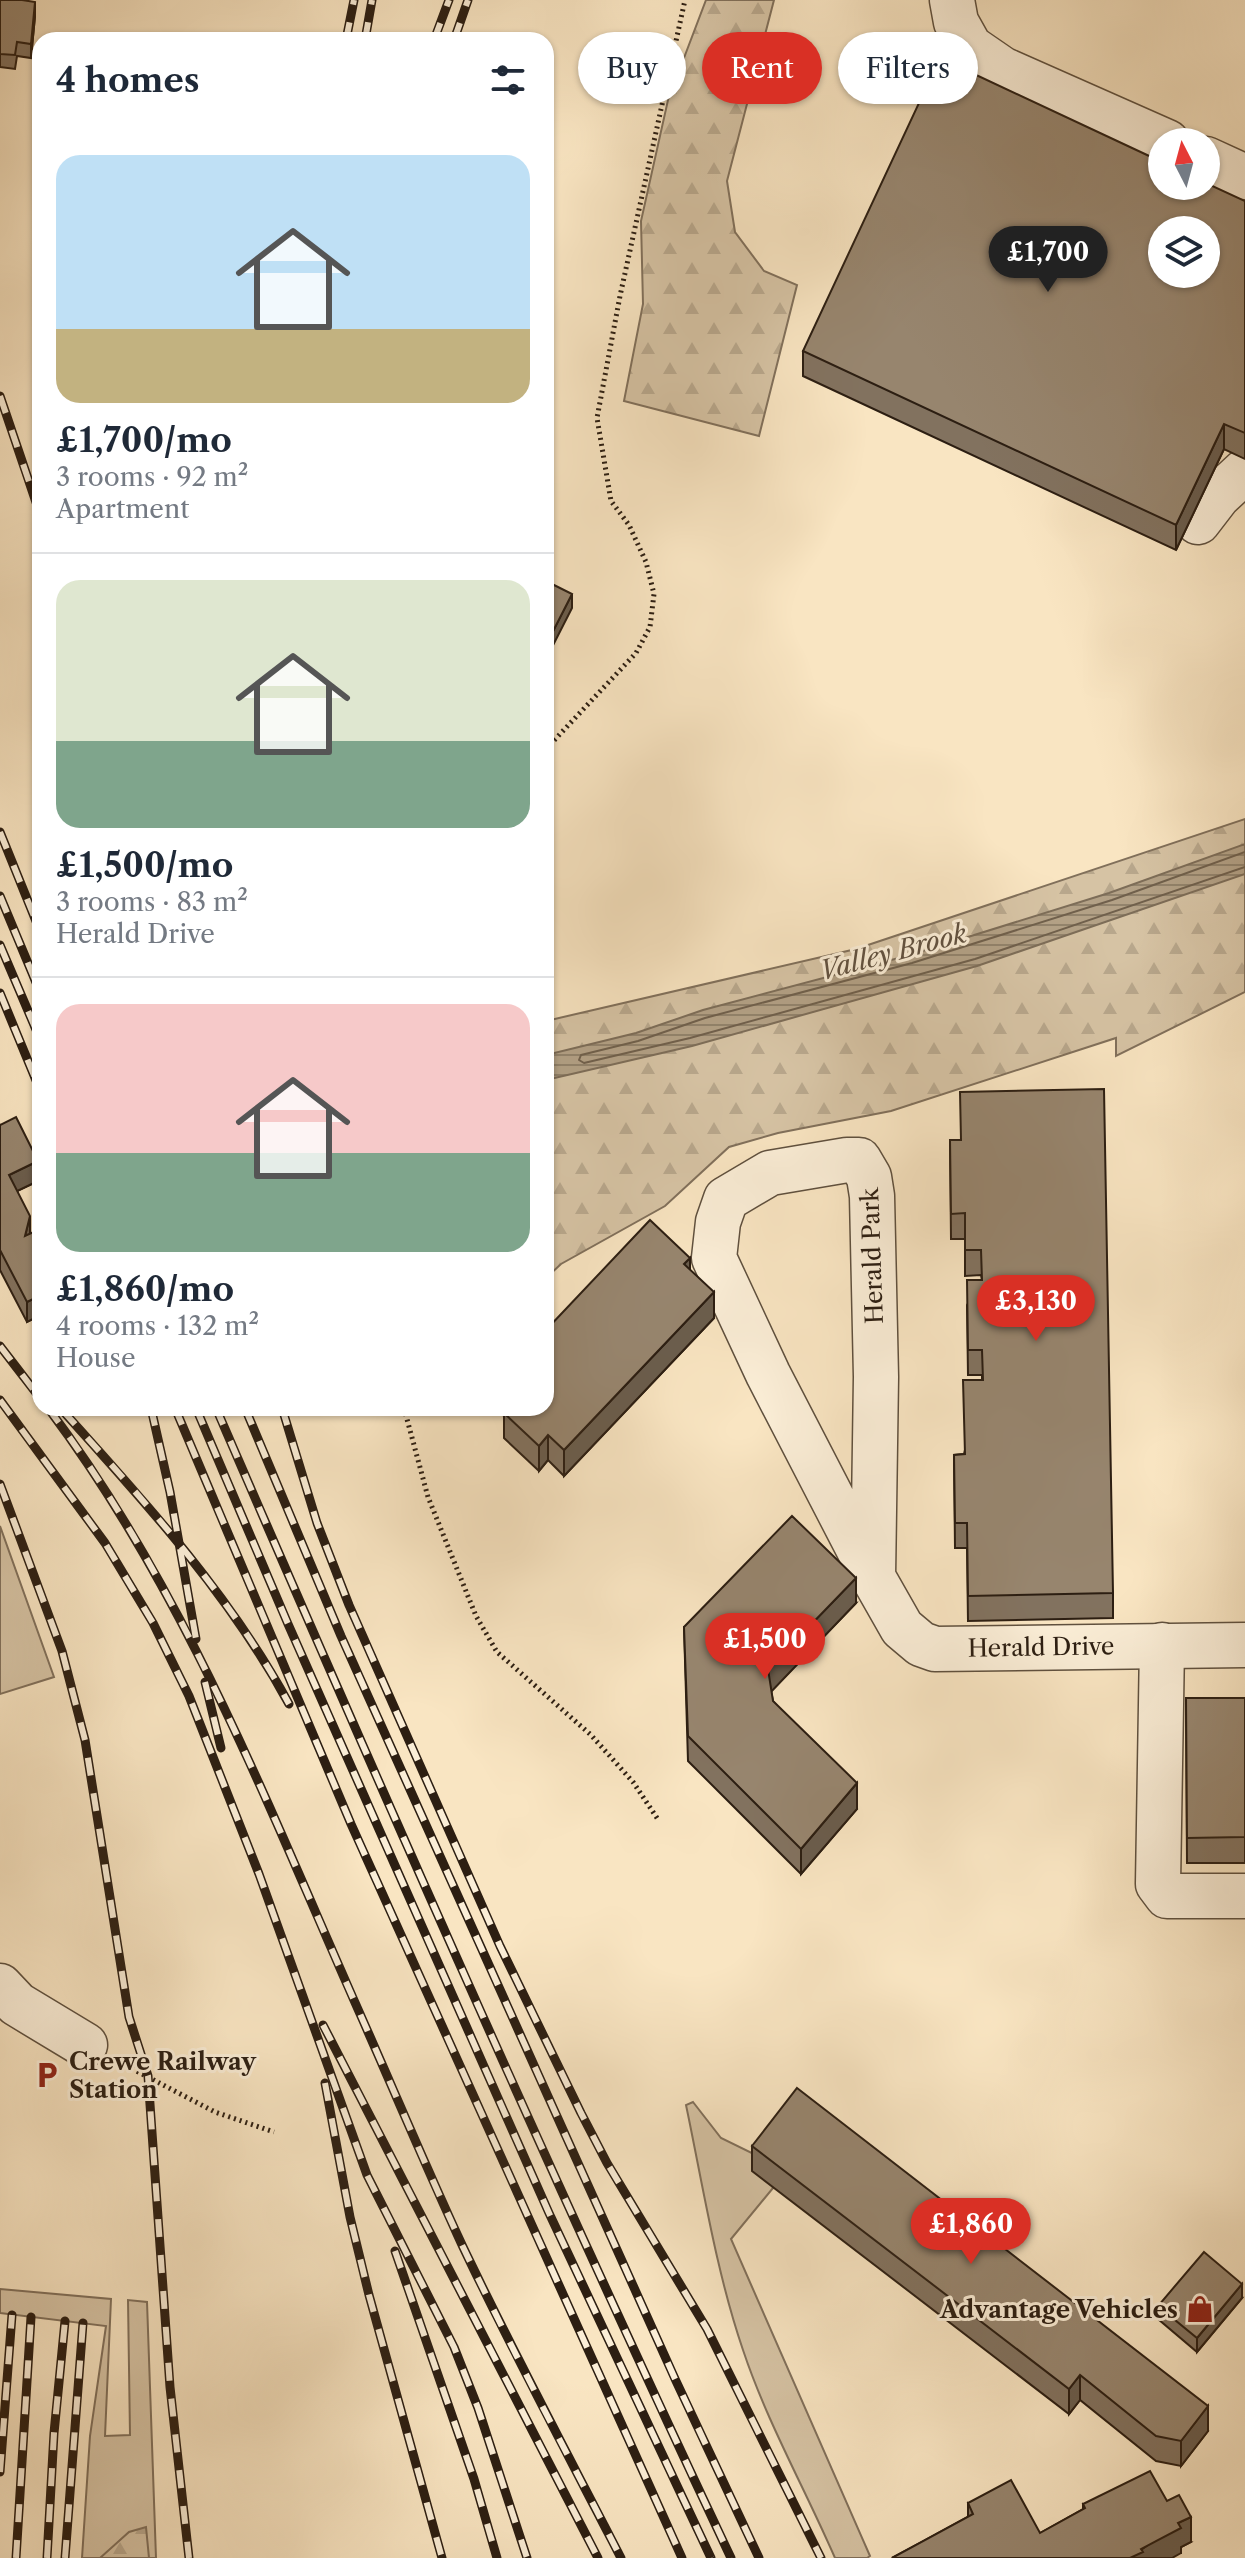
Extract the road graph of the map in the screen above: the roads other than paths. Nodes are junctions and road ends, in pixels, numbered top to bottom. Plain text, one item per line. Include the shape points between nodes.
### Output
1 (952, 0) edge
2 (1148, 134) edge
3 (1220, 165) edge
4 (1245, 177) edge
5 (1245, 471) edge
6 (1198, 522) dead end
7 (873, 1577) junction
8 (1162, 1645) junction
9 (1245, 1645) edge
10 (1245, 1896) edge
11 (0, 1986) edge
12 (85, 2045) road end

1 - 2 street via 956,22 970,47 1002,69
3 - 4 street
5 - 6 street
7 - 7 street, Herald Park via 714,1258 726,1199 770,1173 847,1160 859,1160 872,1196
7 - 8 street, Herald Drive via 902,1628 935,1649
8 - 9 street, Herald Drive
8 - 10 street via 1181,1704 1158,1884 1167,1896
11 - 12 street via 17,2004

